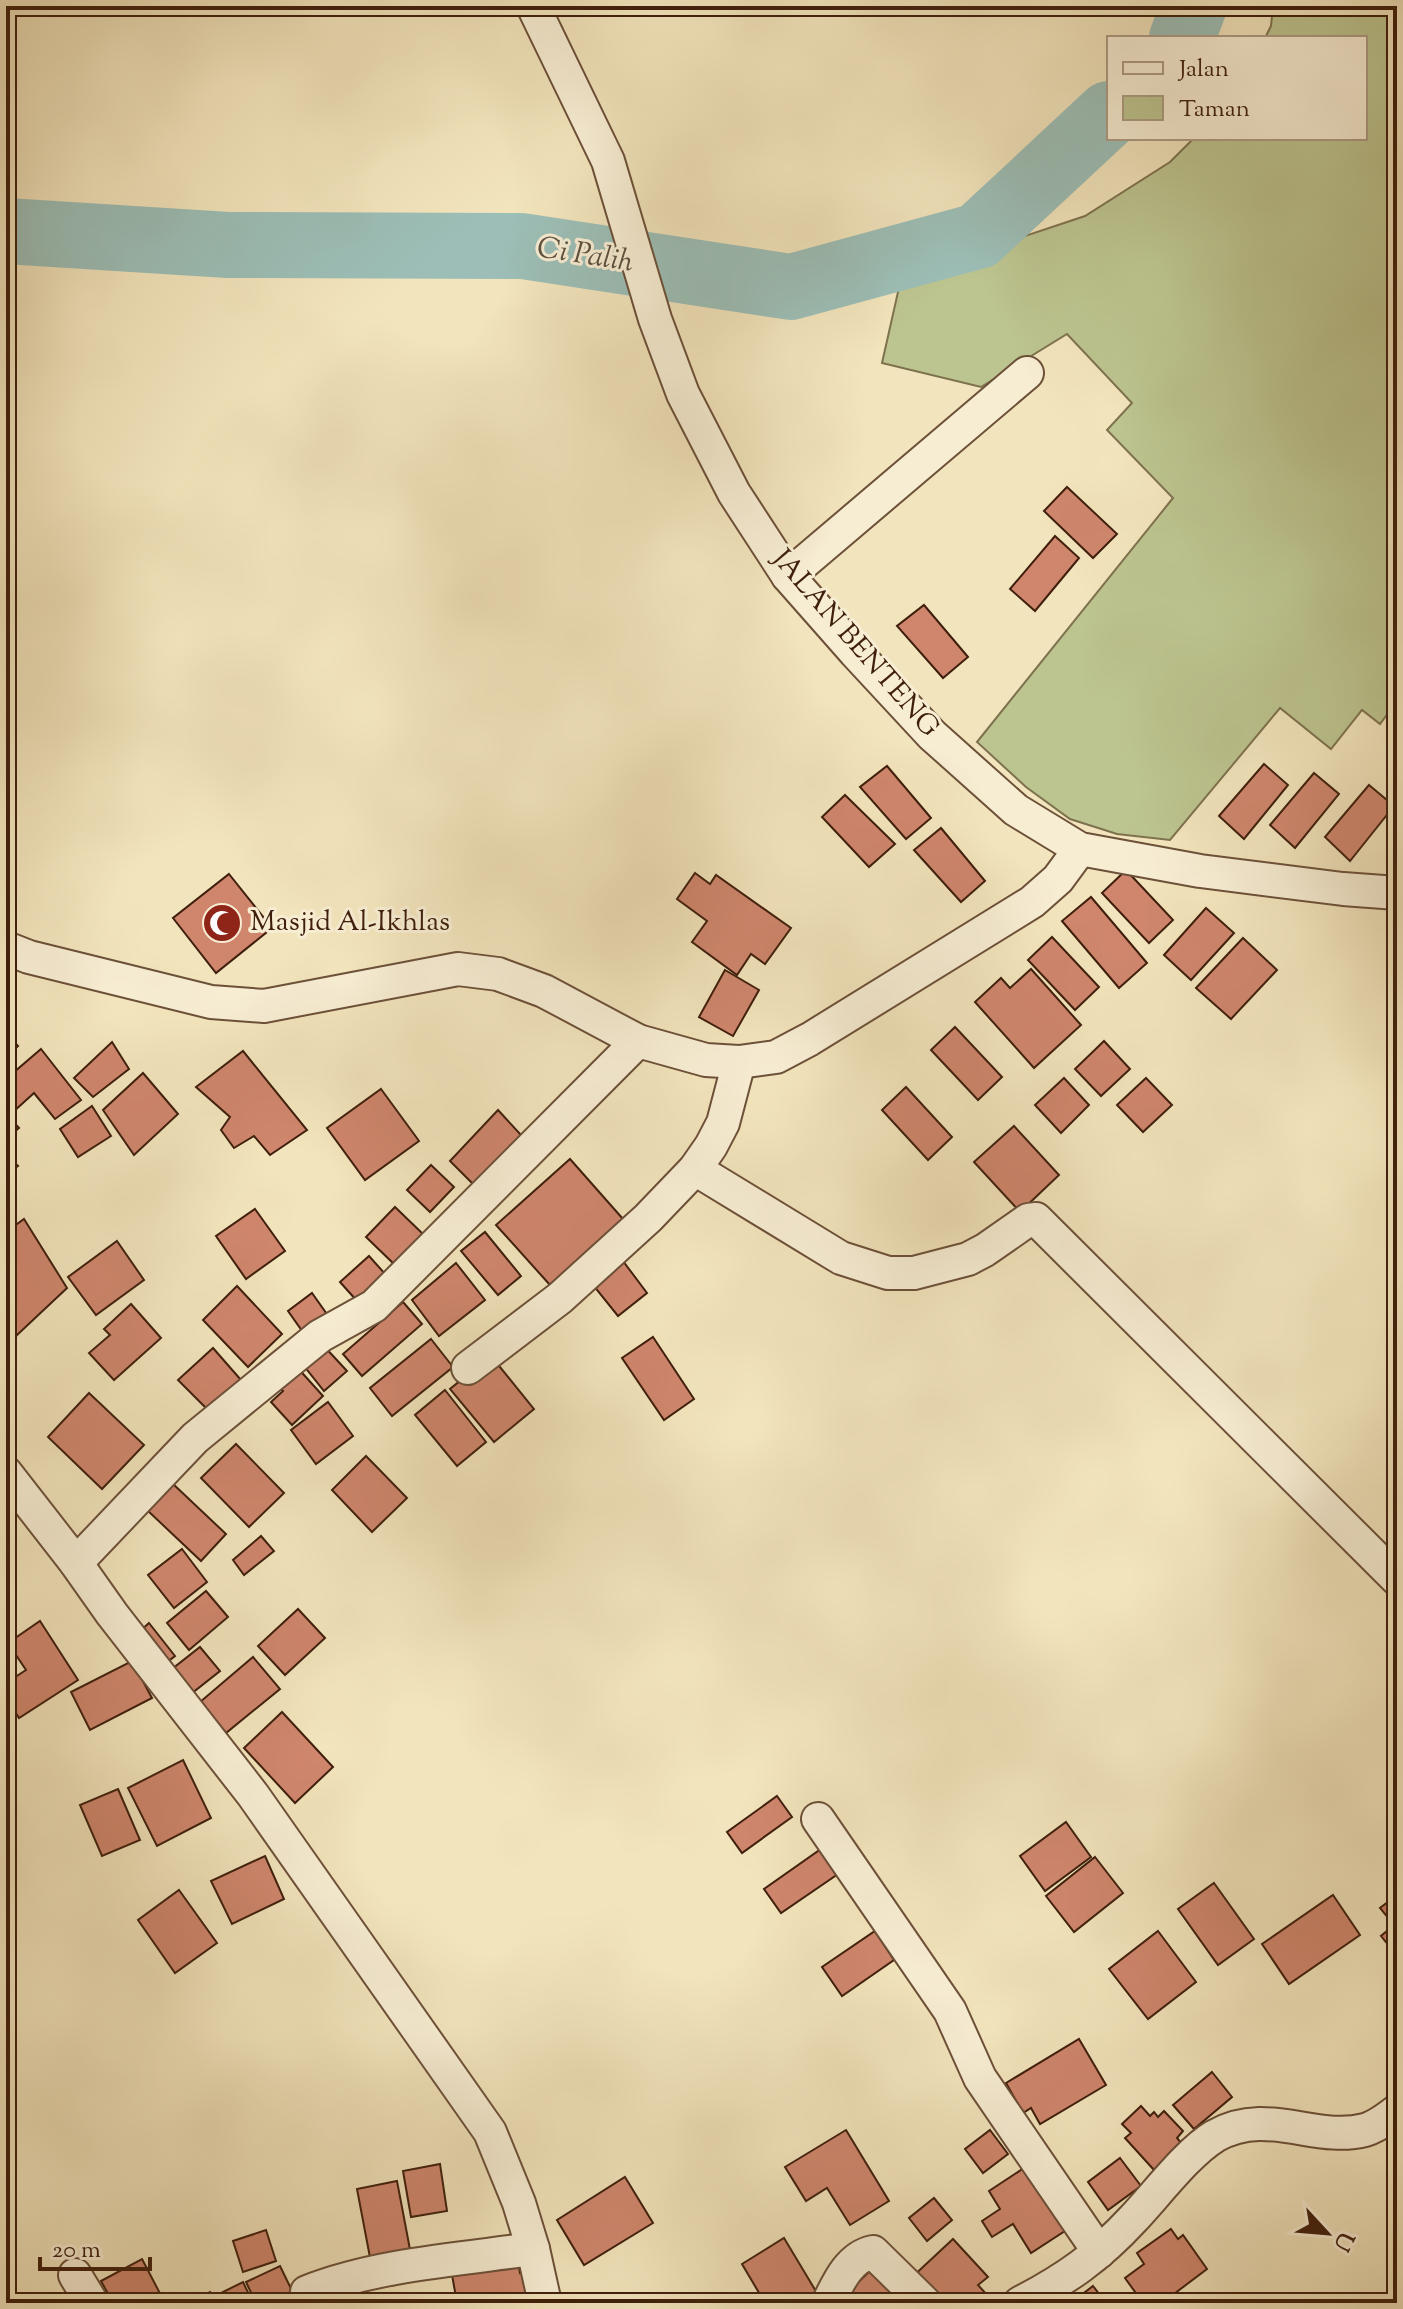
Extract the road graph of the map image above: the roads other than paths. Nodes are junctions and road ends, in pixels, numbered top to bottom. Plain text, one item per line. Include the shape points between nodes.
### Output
1 (533, 6) edge
2 (1027, 373) dead end
3 (788, 576) junction
4 (1080, 849) junction
5 (1397, 893) edge
6 (14, 960) edge
7 (638, 1041) junction
8 (739, 1062) junction
9 (695, 1169) junction
10 (468, 1368) dead end
11 (6, 1473) edge
12 (76, 1563) junction
13 (1397, 1579) edge
14 (818, 1819) dead end
15 (1397, 2111) edge
16 (533, 2249) junction
17 (1099, 2252) junction
18 (75, 2275) dead end
19 (92, 2303) edge
20 (305, 2303) edge
21 (545, 2303) edge
22 (828, 2303) edge
23 (925, 2303) edge
24 (1020, 2303) edge

1 - 3 street, JALAN BENTENG via 608,161 683,394 734,493
2 - 3 street
3 - 4 street, JALAN BENTENG via 932,735 1016,810
4 - 5 street, JALAN BENTENG via 1200,871
4 - 8 street via 1032,902 810,1039 776,1057
6 - 7 street via 211,1002 264,1006 458,969 498,974 544,991
7 - 8 street via 706,1060
7 - 12 street via 374,1306 320,1336 195,1438
8 - 9 street via 723,1123
9 - 10 street via 560,1298
9 - 13 street via 841,1258 888,1273 914,1273 968,1259 1036,1219
11 - 12 street
12 - 16 street via 253,1795 490,2132
14 - 17 street via 950,2011 980,2078
15 - 17 street via 1367,2130 1263,2123 1239,2125 1213,2137
16 - 20 street via 349,2278 307,2292
16 - 21 street
17 - 24 street
18 - 19 street
22 - 23 street via 850,2266 873,2252

